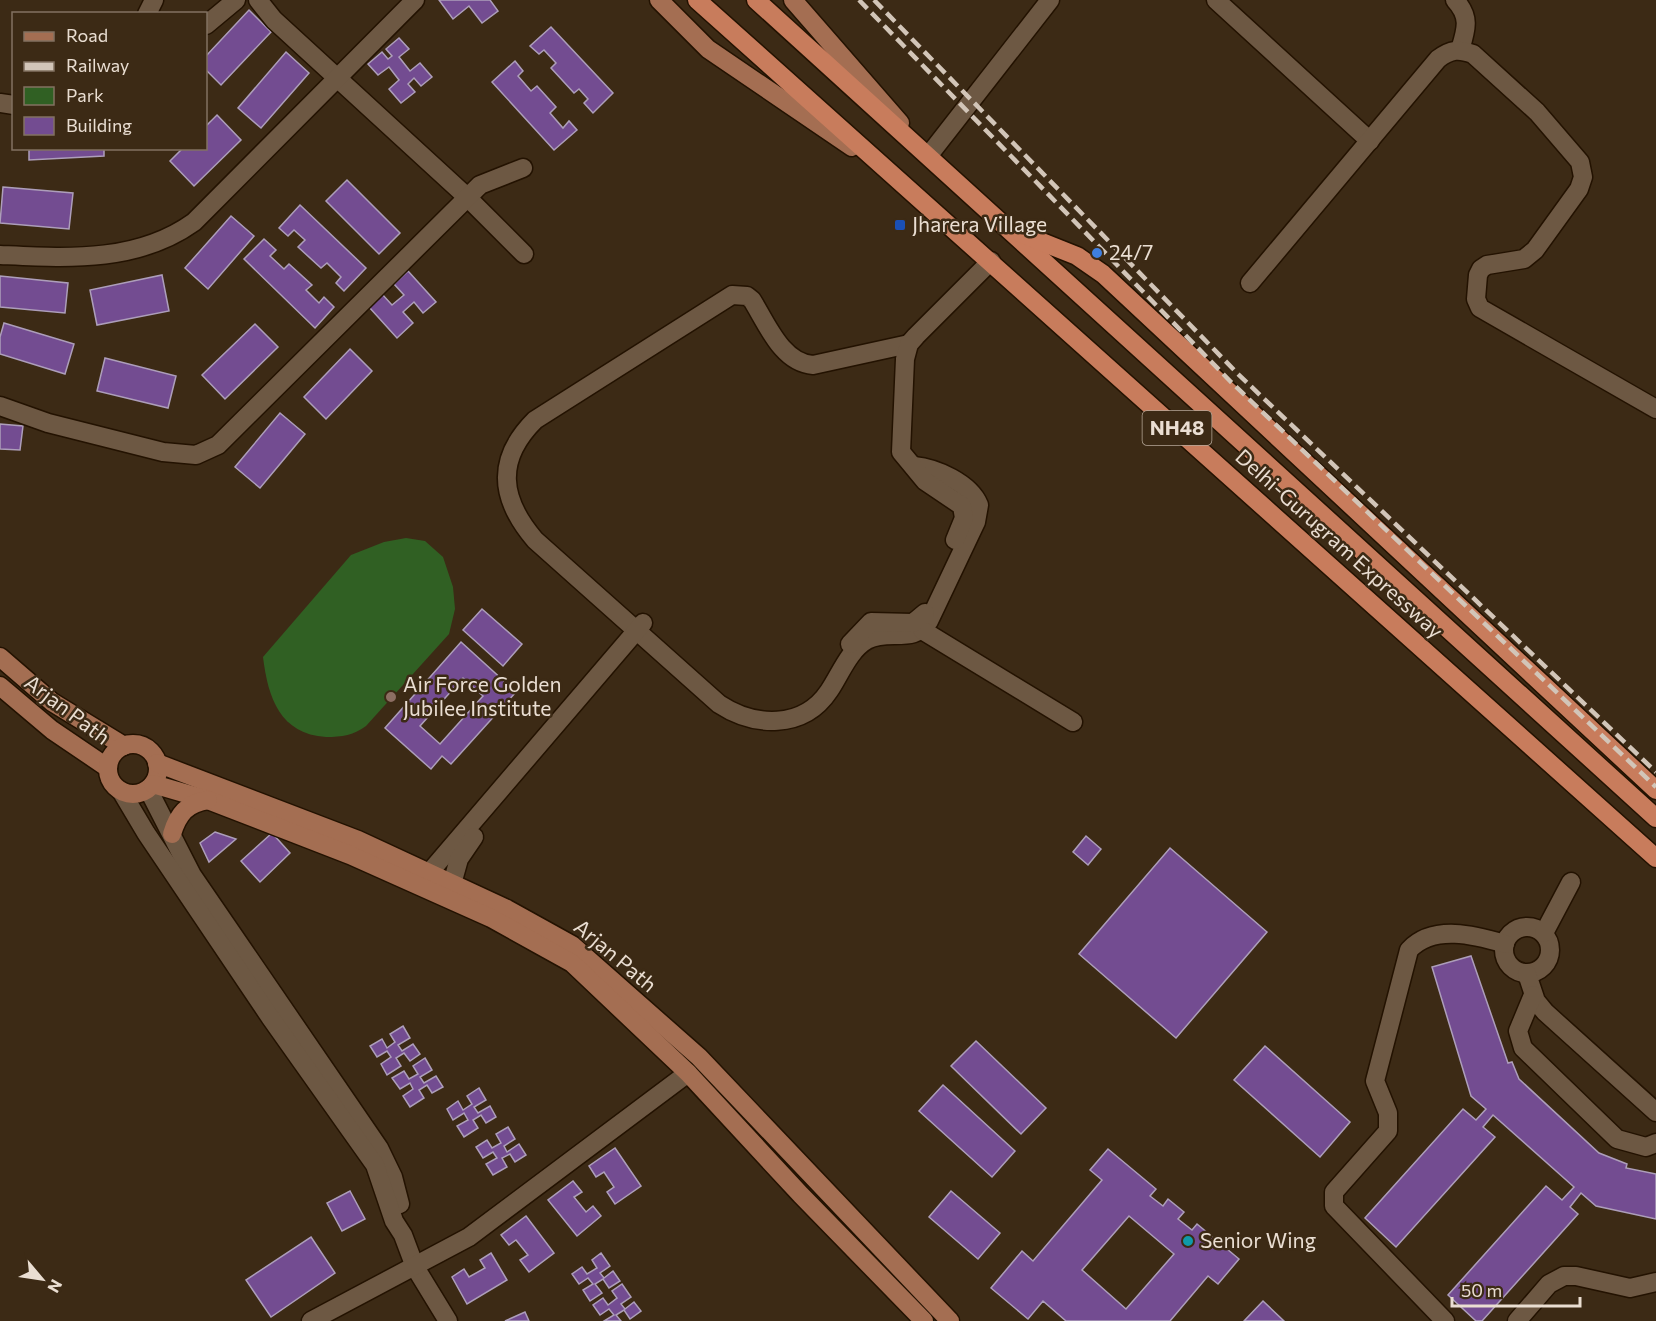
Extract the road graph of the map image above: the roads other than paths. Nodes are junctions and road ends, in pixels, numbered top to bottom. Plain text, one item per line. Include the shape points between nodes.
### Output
1 (236, 0) edge
2 (258, 0) edge
3 (415, 0) edge
4 (658, 0) edge
5 (697, 0) edge
6 (756, 0) edge
7 (793, 0) edge
8 (1050, 0) edge
9 (1216, 0) edge
10 (1455, 0) edge
11 (808, 9) edge
12 (207, 24) edge
13 (1460, 50) junction
14 (337, 78) junction
15 (1370, 141) junction
16 (929, 155) junction
17 (523, 168) dead end
18 (898, 178) junction
19 (467, 197) junction
20 (1009, 229) junction
21 (524, 254) dead end
22 (0, 255) edge
23 (991, 261) junction
24 (1251, 283) dead end
25 (909, 344) junction
26 (0, 406) edge
27 (1656, 409) edge
28 (914, 466) junction
29 (644, 630) junction
30 (922, 630) junction
31 (0, 657) edge
32 (0, 686) edge
33 (1073, 723) dead end
34 (124, 746) junction
35 (157, 763) junction
36 (108, 768) junction
37 (151, 786) junction
38 (1656, 790) edge
39 (121, 791) junction
40 (208, 800) junction
41 (1656, 818) edge
42 (172, 834) junction
43 (1656, 858) edge
44 (429, 873) junction
45 (1571, 882) dead end
46 (452, 884) junction
47 (1544, 933) junction
48 (1505, 944) junction
49 (1527, 974) junction
50 (1533, 995) junction
51 (688, 1073) junction
52 (1656, 1112) edge
53 (1656, 1143) edge
54 (403, 1235) junction
55 (415, 1267) junction
56 (1656, 1282) edge
57 (311, 1321) edge
58 (448, 1321) edge
59 (924, 1321) edge
60 (950, 1321) edge
61 (1445, 1321) edge
62 (1517, 1321) edge

1 - 12 street
2 - 14 street
3 - 14 street
4 - 18 main road via 708,49
5 - 18 highway, Delhi-Gurugram Expressway / NH48
6 - 16 highway, Delhi-Gurugram Expressway / NH48
7 - 11 main road
8 - 16 street
9 - 15 street
10 - 13 street via 1468,24
11 - 16 main road
13 - 15 street via 1448,51 1438,58
13 - 27 street via 1473,54 1537,112 1580,162 1583,177 1579,189 1535,250 1524,259 1481,268 1476,299 1480,308
14 - 19 street
14 - 22 street via 194,222 175,235 139,248 92,257
15 - 24 street
16 - 20 highway, Delhi-Gurugram Expressway / NH48
17 - 19 street via 489,180
18 - 23 highway, Delhi-Gurugram Expressway / NH48
19 - 21 street
19 - 26 street via 207,452 163,452 48,423
20 - 38 highway via 1077,256 1103,274
20 - 41 highway, Delhi-Gurugram Expressway / NH48
23 - 25 street
23 - 43 highway, Delhi-Gurugram Expressway / NH48
25 - 28 street via 901,452
25 - 29 street via 813,365 802,364 786,353 752,300 740,296 572,403 535,432 524,444 522,453 519,484 525,510 550,542
28 - 29 street via 925,481 958,502 964,511 924,614 913,623 877,621 867,625 805,701 780,712 751,711
28 - 30 street via 930,468 947,477 971,492 979,505 976,522
29 - 30 street via 719,704 741,717 762,722 790,718 820,702 864,641
29 - 44 street
29 - 46 street via 471,841 459,859
30 - 33 street
31 - 34 main road, Arjan Path via 52,702
32 - 36 main road, Arjan Path via 52,730
34 - 35 main road via 144,747
34 - 36 main road via 112,755
35 - 37 main road
35 - 44 main road, Arjan Path via 358,840
36 - 39 main road via 111,782
37 - 39 main road via 135,794
37 - 40 main road, Arjan Path
37 - 42 street
39 - 54 street via 270,1017 375,1165 396,1226
40 - 42 main road via 185,809
40 - 51 main road, Arjan Path via 350,855 552,950 572,963
42 - 54 street via 192,874 379,1148 393,1177 404,1217
44 - 46 main road, Arjan Path
45 - 47 street
46 - 60 main road, Arjan Path via 543,927 594,964 699,1057
47 - 48 street via 1526,926 1509,936
47 - 49 street via 1550,942 1550,953 1545,963
48 - 49 street via 1509,963
48 - 61 street via 1455,933 1428,936 1409,950 1375,1081 1388,1113 1388,1131 1334,1192 1335,1206
49 - 50 street
50 - 52 street via 1545,1012
50 - 53 street via 1518,1031 1523,1048 1617,1139 1646,1147
51 - 55 street via 489,1224
51 - 59 main road, Arjan Path
54 - 55 street
55 - 57 street
55 - 58 street
56 - 62 street via 1630,1288 1564,1276 1549,1284

